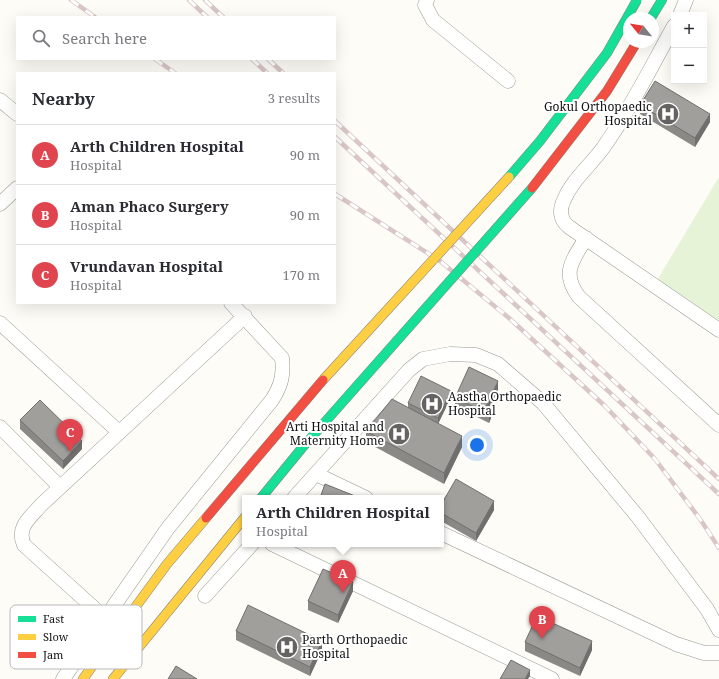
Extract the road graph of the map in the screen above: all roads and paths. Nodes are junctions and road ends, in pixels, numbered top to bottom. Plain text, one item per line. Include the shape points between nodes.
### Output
1 (427, 0) edge
2 (637, 0) edge
3 (662, 0) edge
4 (686, 0) edge
5 (655, 12) edge
6 (681, 12) edge
7 (671, 31) edge
8 (633, 48) edge
9 (508, 82) dead end
10 (0, 100) edge
11 (16, 113) edge
12 (16, 189) edge
13 (0, 204) edge
14 (586, 238) junction
15 (232, 304) edge
16 (244, 316) junction
17 (0, 324) edge
18 (719, 330) edge
19 (719, 425) edge
20 (0, 427) edge
21 (119, 432) junction
22 (316, 474) junction
23 (60, 487) junction
24 (264, 495) edge
25 (297, 495) edge
26 (360, 495) edge
27 (242, 521) edge
28 (444, 534) edge
29 (249, 547) edge
30 (278, 547) edge
31 (205, 596) dead end
32 (90, 605) edge
33 (114, 605) edge
34 (137, 605) edge
35 (719, 630) edge
36 (142, 642) edge
37 (719, 653) edge
38 (70, 669) edge
39 (90, 669) edge
40 (120, 669) edge
41 (535, 675) edge
42 (63, 679) edge
43 (83, 679) edge
44 (113, 679) edge
45 (552, 679) edge

1 - 9 street via 426,5 433,20
2 - 34 main road, bridge via 607,53 540,141 476,215 337,364 167,564
3 - 5 main road
4 - 6 street
7 - 14 street via 603,149 563,200 563,222
8 - 24 main road, bridge via 607,92 540,179
10 - 11 street
12 - 13 street
14 - 18 street
14 - 19 street via 571,263 571,287
15 - 16 street
16 - 21 street
16 - 33 street via 282,358 281,385 272,400 168,528
17 - 21 street
20 - 23 street
21 - 23 street
22 - 25 street
22 - 26 street
22 - 35 street via 409,370 423,359 450,354 476,355 498,364 543,403 638,517
23 - 32 street via 22,528 20,537 24,546
27 - 36 main road
28 - 37 street via 676,644 704,653
29 - 31 street
30 - 41 street
38 - 42 street
39 - 43 main road, bridge
40 - 44 main road
41 - 45 street

